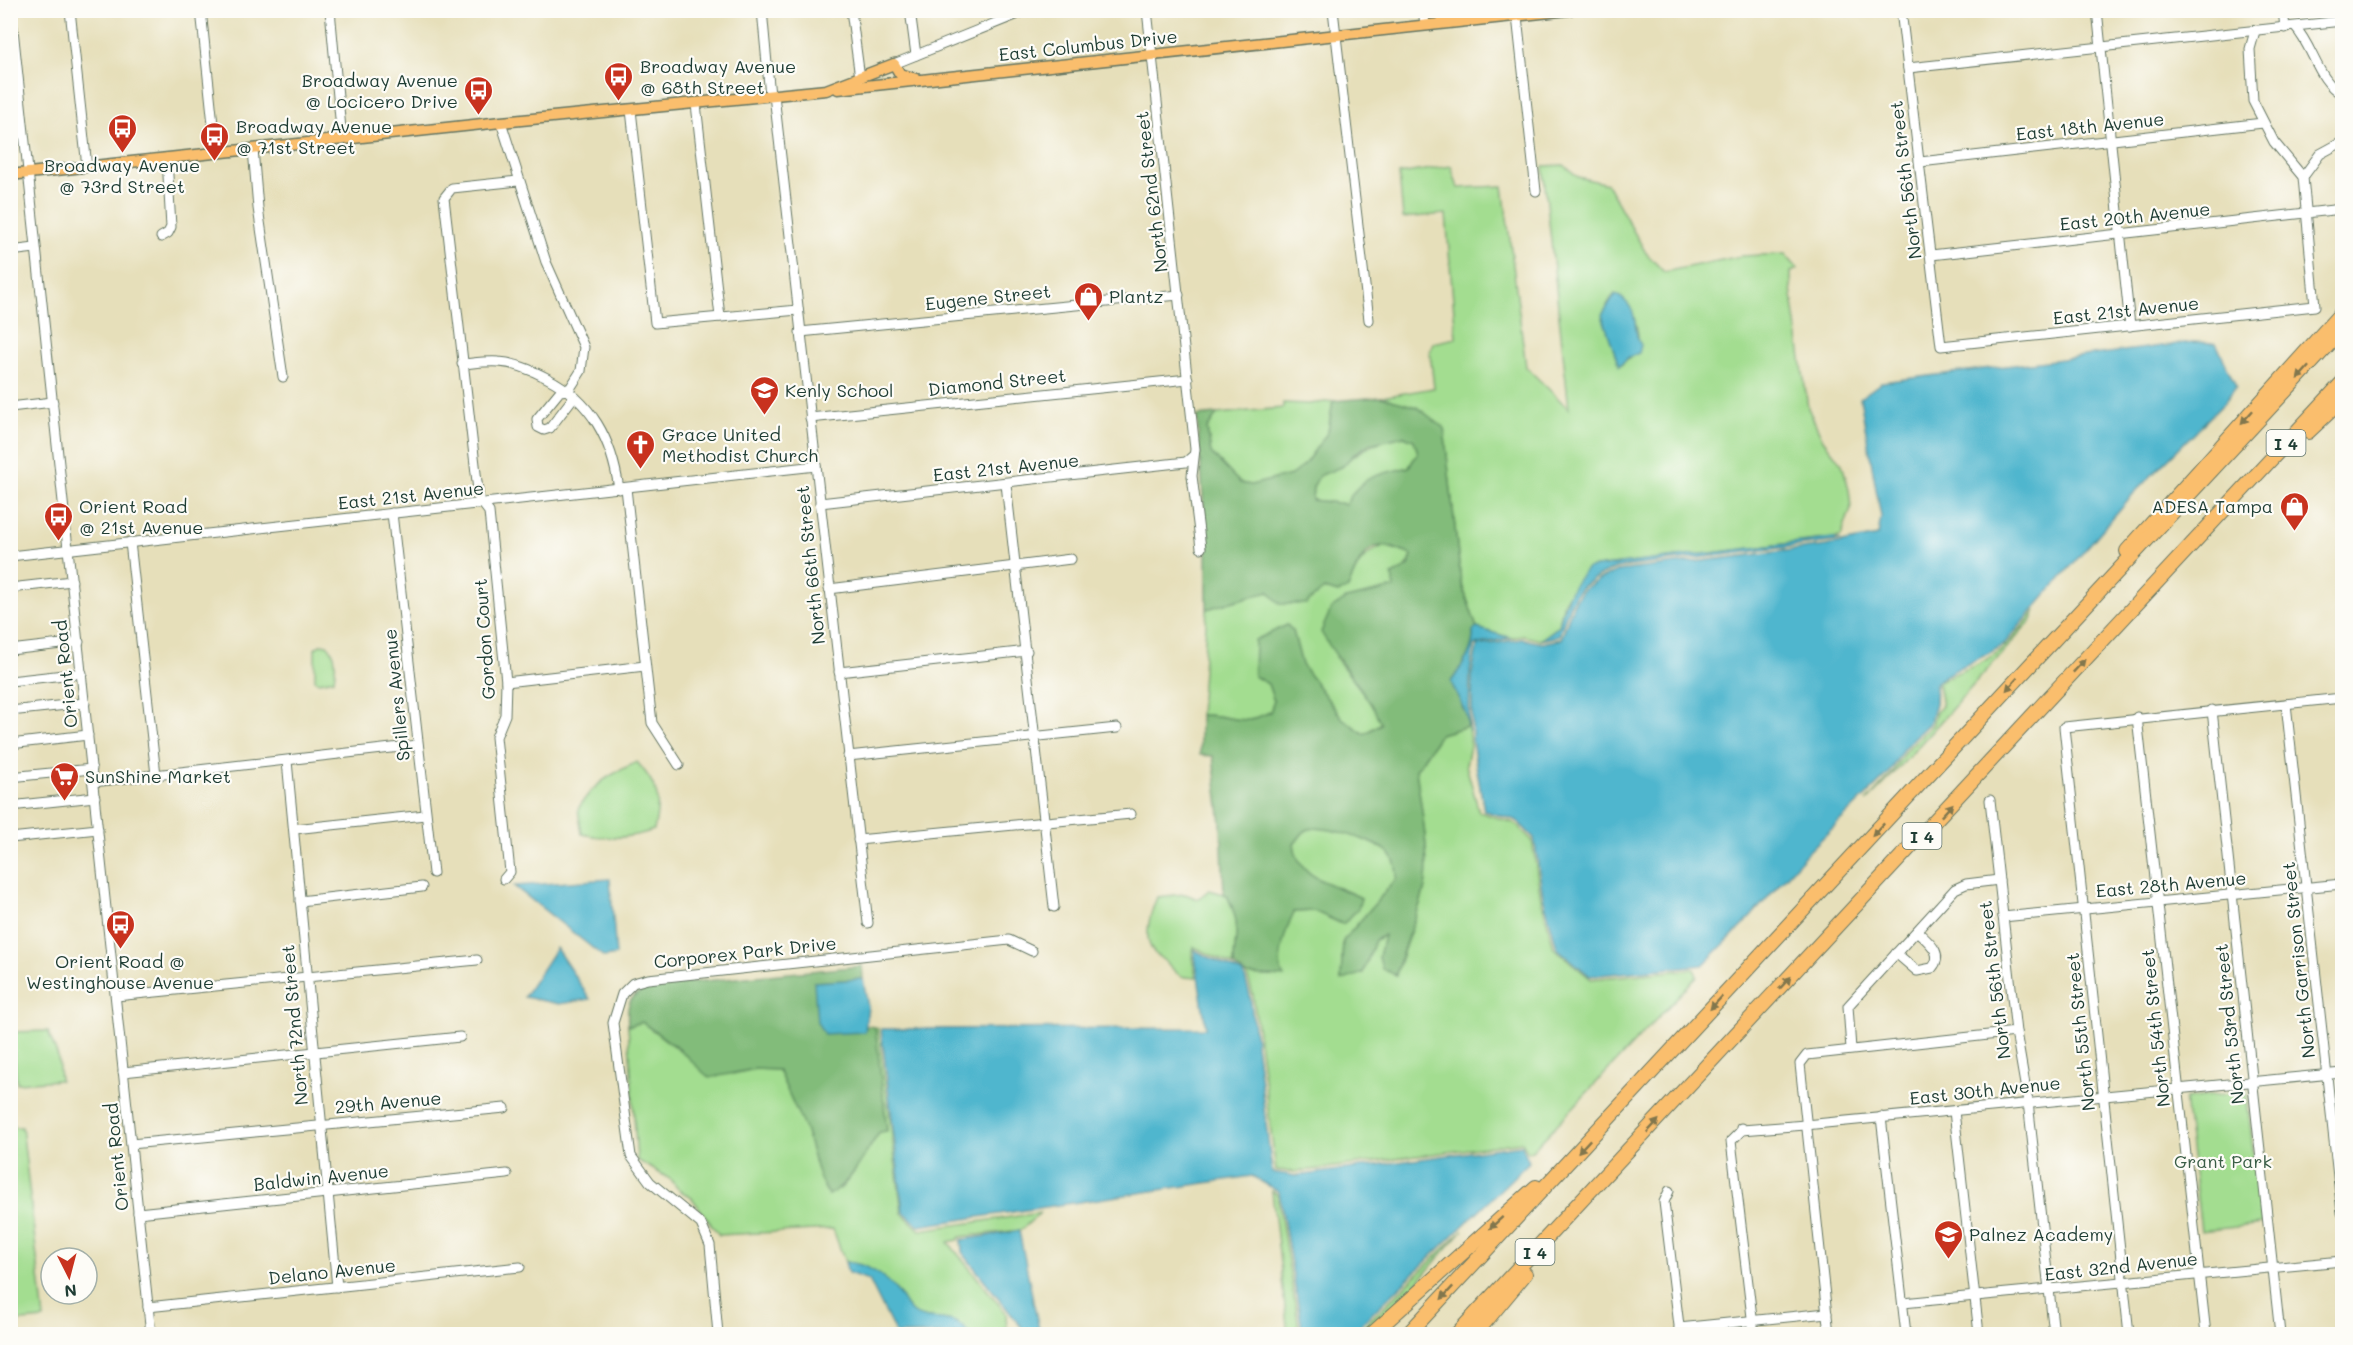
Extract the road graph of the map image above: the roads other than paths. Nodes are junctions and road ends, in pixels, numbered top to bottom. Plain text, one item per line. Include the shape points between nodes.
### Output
1 (11, 10) edge
2 (70, 10) edge
3 (201, 10) edge
4 (330, 10) edge
5 (762, 10) edge
6 (851, 10) edge
7 (910, 10) edge
8 (1028, 10) edge
9 (1147, 10) edge
10 (1333, 10) edge
11 (1423, 10) edge
12 (1569, 10) edge
13 (1901, 10) edge
14 (2097, 10) edge
15 (2283, 10) edge
16 (1516, 16) junction
17 (2343, 21) edge
18 (1425, 24) junction
19 (2290, 27) junction
20 (2254, 31) junction
21 (1336, 35) junction
22 (2100, 47) junction
23 (1151, 54) junction
24 (916, 55) junction
25 (894, 64) junction
26 (1908, 68) junction
27 (860, 78) junction
28 (919, 80) junction
29 (874, 86) junction
30 (826, 90) junction
31 (2343, 93) edge
32 (772, 95) junction
33 (696, 104) junction
34 (631, 110) junction
35 (501, 122) junction
36 (2263, 123) junction
37 (342, 140) junction
38 (2110, 141) junction
39 (2343, 142) edge
40 (253, 149) junction
41 (216, 153) junction
42 (167, 158) junction
43 (1920, 162) junction
44 (87, 167) junction
45 (27, 174) junction
46 (10, 175) edge
47 (2303, 177) junction
48 (518, 181) junction
49 (1536, 191) dead end
50 (2343, 209) edge
51 (2306, 213) junction
52 (2120, 234) junction
53 (160, 237) dead end
54 (35, 248) junction
55 (10, 251) edge
56 (1931, 255) junction
57 (1179, 295) junction
58 (798, 310) junction
59 (2343, 312) edge
60 (720, 317) junction
61 (1369, 320) dead end
62 (2130, 326) junction
63 (2343, 330) edge
64 (800, 332) junction
65 (1941, 346) joint
66 (462, 364) junction
67 (283, 376) dead end
68 (1188, 379) junction
69 (2343, 383) edge
70 (569, 390) junction
71 (2343, 400) edge
72 (53, 402) junction
73 (10, 407) edge
74 (810, 418) junction
75 (1193, 456) junction
76 (816, 466) junction
77 (1006, 484) junction
78 (623, 488) junction
79 (2230, 502) junction
80 (820, 503) junction
81 (481, 504) junction
82 (393, 513) junction
83 (130, 542) junction
84 (1201, 548) dead end
85 (69, 549) junction
86 (10, 556) edge
87 (1071, 559) dead end
88 (1016, 566) junction
89 (72, 581) junction
90 (10, 588) edge
91 (829, 589) junction
92 (79, 642) junction
93 (10, 650) edge
94 (1027, 651) junction
95 (2038, 655) junction
96 (645, 666) junction
97 (839, 672) junction
98 (82, 673) junction
99 (10, 681) edge
100 (506, 682) junction
101 (2343, 698) edge
102 (85, 703) junction
103 (2286, 704) junction
104 (2212, 710) junction
105 (10, 711) edge
106 (2138, 717) junction
107 (1117, 728) dead end
108 (88, 735) junction
109 (1036, 735) junction
110 (10, 744) edge
111 (418, 746) junction
112 (848, 756) junction
113 (287, 761) junction
114 (679, 765) dead end
115 (92, 769) junction
116 (156, 775) junction
117 (10, 777) edge
118 (93, 782) junction
119 (95, 797) junction
120 (1990, 800) dead end
121 (10, 806) edge
122 (1131, 814) dead end
123 (425, 815) junction
124 (1045, 821) junction
125 (98, 829) junction
126 (294, 829) junction
127 (10, 838) edge
128 (858, 840) junction
129 (433, 873) dead end
130 (504, 879) dead end
131 (1999, 880) junction
132 (2343, 884) edge
133 (422, 887) dead end
134 (2307, 887) junction
135 (2232, 895) junction
136 (300, 901) junction
137 (2157, 902) junction
138 (1054, 907) dead end
139 (2083, 909) junction
140 (2003, 917) junction
141 (868, 923) dead end
142 (1917, 931) junction
143 (1032, 951) dead end
144 (1896, 953) junction
145 (477, 960) dead end
146 (307, 977) junction
147 (116, 996) junction
148 (2016, 1032) junction
149 (460, 1037) dead end
150 (1851, 1049) junction
151 (313, 1052) junction
152 (123, 1072) junction
153 (2343, 1074) edge
154 (2327, 1075) junction
155 (2252, 1082) junction
156 (2178, 1087) junction
157 (2103, 1096) junction
158 (2028, 1102) junction
159 (505, 1108) dead end
160 (1954, 1111) junction
161 (1881, 1118) junction
162 (320, 1125) junction
163 (1805, 1125) junction
164 (131, 1144) junction
165 (1613, 1168) junction
166 (507, 1174) dead end
167 (1558, 1174) junction
168 (1670, 1191) dead end
169 (327, 1193) junction
170 (138, 1213) junction
171 (2343, 1214) edge
172 (2343, 1262) edge
173 (520, 1267) dead end
174 (2273, 1268) junction
175 (2199, 1275) junction
176 (2124, 1283) junction
177 (337, 1287) junction
178 (2050, 1290) junction
179 (1975, 1296) junction
180 (1903, 1303) junction
181 (148, 1307) junction
182 (1827, 1313) junction
183 (1753, 1321) junction
184 (1680, 1331) edge
185 (151, 1335) edge
186 (718, 1335) edge
187 (1372, 1335) edge
188 (1408, 1335) edge
189 (1457, 1335) edge
190 (1475, 1335) edge
191 (1754, 1335) edge
192 (1829, 1335) edge
193 (1906, 1335) edge
194 (1979, 1335) edge
195 (2054, 1335) edge
196 (2129, 1335) edge
197 (2206, 1335) edge
198 (2280, 1335) edge

1 - 45 street, Orient Road
2 - 44 street
3 - 41 street
4 - 37 street
5 - 32 street, North 66th Street
6 - 27 street
7 - 24 street
8 - 24 street
9 - 23 street, North 62nd Street
10 - 21 street
11 - 18 street
12 - 16 main road, East Columbus Drive
13 - 26 street, North 56th Street
14 - 22 street
15 - 19 street
16 - 18 main road, East Columbus Drive
16 - 49 street
17 - 19 street
18 - 21 main road, East Columbus Drive
19 - 20 street
19 - 31 street via 2305,38 2319,68
20 - 22 street
20 - 36 street via 2250,75 2253,101
21 - 23 main road, East Columbus Drive
21 - 61 street
22 - 26 street
22 - 38 street
23 - 28 main road, East Columbus Drive
23 - 57 street, North 62nd Street
24 - 25 street
25 - 27 main road
25 - 28 main road via 900,74
26 - 43 street, North 56th Street
27 - 29 main road
27 - 30 main road
28 - 29 main road, East Columbus Drive
29 - 30 main road, East Columbus Drive
30 - 32 main road
32 - 33 main road
32 - 58 street, North 66th Street
33 - 34 main road
33 - 60 street
34 - 35 main road
34 - 60 street via 655,323
35 - 37 main road
35 - 48 street
36 - 38 street, East 18th Avenue
36 - 47 street
37 - 40 main road
38 - 43 street, East 18th Avenue
38 - 52 street
39 - 47 street via 2320,154
40 - 41 main road
40 - 67 street
41 - 42 main road
42 - 44 main road
42 - 53 street via 171,227
43 - 56 street, North 56th Street
44 - 45 main road
45 - 46 main road
45 - 54 street, Orient Road
47 - 51 street
48 - 66 street, Gordon Court via 448,190 444,198
48 - 70 street via 546,262 585,347 581,371
50 - 51 street, East 20th Avenue
51 - 52 street, East 20th Avenue
51 - 62 street, East 21st Avenue via 2315,306
52 - 56 street, East 20th Avenue
52 - 62 street
54 - 55 street
54 - 72 street, Orient Road
56 - 65 street, North 56th Street
57 - 64 street, Eugene Street
57 - 68 street, North 62nd Street
58 - 60 street
58 - 64 street, North 66th Street
59 -> 95 highway via 2097,584
62 - 65 street, East 21st Avenue
63 -> 95 highway, I 4
64 - 74 street, North 66th Street
66 - 70 street via 500,362 528,368
66 - 81 street, Gordon Court
68 - 74 street, Diamond Street
68 - 75 street, North 62nd Street
69 - 79 highway, I 4
70 - 70 street via 560,391 547,406 537,418 537,427 548,430 556,421 573,398
70 - 78 street via 594,416 609,443
71 - 79 highway
72 - 73 street
72 - 85 street, Orient Road
74 - 76 street, North 66th Street
75 - 77 street, East 21st Avenue via 1186,462
75 - 84 street, North 62nd Street
76 - 78 street, East 21st Avenue
76 - 80 street, North 66th Street
77 - 80 street, East 21st Avenue
77 - 88 street
78 - 81 street, East 21st Avenue
78 - 96 street
165 -> 79 highway, I 4
80 - 91 street, North 66th Street
81 - 82 street, East 21st Avenue
81 - 100 street, Gordon Court via 489,512
82 - 83 street, East 21st Avenue
82 - 111 street, Spillers Avenue
83 - 85 street, East 21st Avenue
83 - 116 street
85 - 86 street, East 21st Avenue
85 - 89 street, Orient Road
87 - 88 street
88 - 91 street
88 - 94 street
89 - 90 street
89 - 92 street, Orient Road
91 - 97 street, North 66th Street
92 - 93 street
92 - 98 street, Orient Road
94 - 97 street
94 - 109 street
95 -> 167 highway, I 4
96 - 100 street
96 - 114 street via 652,723
97 - 112 street, North 66th Street
98 - 99 street
98 - 102 street, Orient Road
100 - 130 street, Gordon Court via 505,715 496,737 510,872
101 - 103 street
102 - 105 street
102 - 108 street, Orient Road
103 - 104 street
103 - 134 street, North Garrison Street
104 - 106 street
104 - 135 street, North 53rd Street
106 - 137 street, North 54th Street
106 - 139 street, North 55th Street via 2064,727
107 - 109 street
108 - 110 street
108 - 115 street, Orient Road
109 - 112 street
109 - 124 street
111 - 113 street
111 - 123 street, Spillers Avenue
112 - 128 street, North 66th Street
113 - 116 street
113 - 126 street, North 72nd Street
115 - 117 street
115 - 118 street, Orient Road
116 - 118 street
118 - 119 street, Orient Road
119 - 121 street
119 - 125 street, Orient Road
120 - 131 street, North 56th Street
122 - 124 street
123 - 126 street
123 - 129 street, Spillers Avenue
124 - 128 street
124 - 138 street
125 - 127 street
125 - 147 street, Orient Road
126 - 136 street, North 72nd Street
128 - 141 street, North 66th Street
131 - 140 street, North 56th Street
131 - 142 street via 1955,889
132 - 134 street, East 28th Avenue
133 - 136 street
134 - 135 street, East 28th Avenue
134 - 154 street, North Garrison Street
135 - 137 street, East 28th Avenue
135 - 155 street, North 53rd Street
136 - 146 street, North 72nd Street
137 - 139 street, East 28th Avenue
137 - 156 street, North 54th Street
139 - 140 street, East 28th Avenue
139 - 157 street, North 55th Street
140 - 148 street, North 56th Street
142 - 144 street
142 - 144 street via 1936,950 1937,960 1932,969 1917,971
143 - 186 street, Corporex Park Drive via 1009,940 999,941 648,979 633,983 622,994 613,1023 631,1156 650,1182 701,1224 710,1245
144 - 150 street via 1848,1006
145 - 146 street
146 - 147 street
146 - 151 street, North 72nd Street
147 - 152 street, Orient Road
148 - 150 street
148 - 158 street, North 56th Street
149 - 151 street
150 - 163 street via 1807,1055 1800,1064
151 - 152 street
151 - 162 street, North 72nd Street
152 - 164 street, Orient Road
153 - 154 street, East 30th Avenue
154 - 155 street, East 30th Avenue
154 - 171 street, North Garrison Street
155 - 156 street, East 30th Avenue
155 - 174 street, North 53rd Street
156 - 157 street, East 30th Avenue
156 - 175 street, North 54th Street
157 - 158 street, East 30th Avenue
157 - 176 street, North 55th Street
158 - 160 street, East 30th Avenue
158 - 178 street, North 56th Street
159 - 162 street, 29th Avenue
160 - 161 street, East 30th Avenue
160 - 179 street
161 - 163 street, East 30th Avenue
161 - 180 street
162 - 164 street, 29th Avenue
162 - 169 street, North 72nd Street
163 - 182 street
163 - 183 street, East 30th Avenue via 1742,1129 1731,1140
164 - 170 street, Orient Road
165 - 189 highway, I 4
165 - 190 highway
166 - 169 street, Baldwin Avenue
167 -> 187 highway via 1533,1189
167 -> 188 highway, I 4
168 - 184 street via 1664,1202
169 - 170 street, Baldwin Avenue
169 - 177 street, North 72nd Street
170 - 181 street, Orient Road
172 - 174 street, East 32nd Avenue
173 - 177 street, Delano Avenue
174 - 175 street, East 32nd Avenue
174 - 198 street, North 53rd Street
175 - 176 street, East 32nd Avenue
175 - 197 street, North 54th Street
176 - 178 street, East 32nd Avenue
176 - 196 street, North 55th Street
177 - 181 street, Delano Avenue
178 - 179 street, East 32nd Avenue
178 - 195 street, North 56th Street
179 - 180 street, East 32nd Avenue
179 - 194 street
180 - 193 street
181 - 185 street, Orient Road
182 - 183 street
182 - 192 street
183 - 184 street
183 - 191 street

